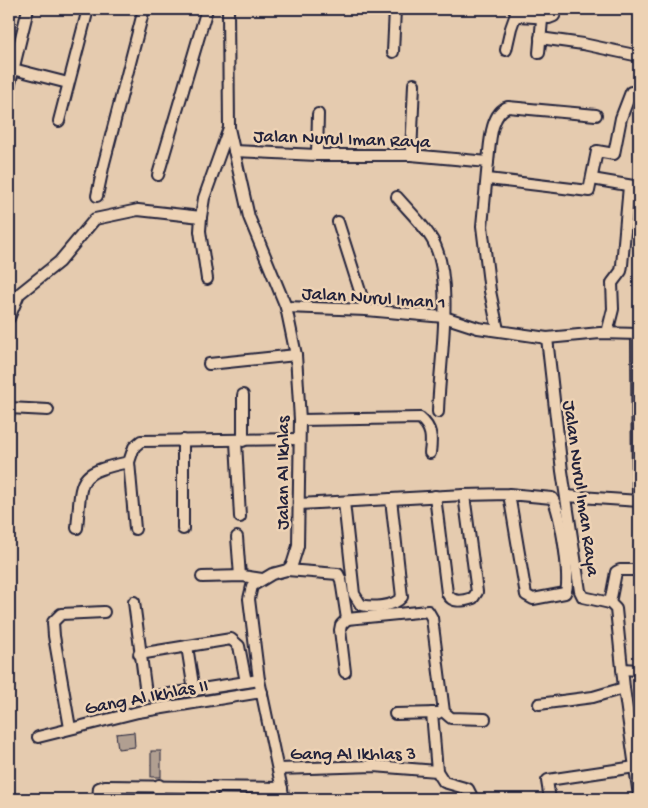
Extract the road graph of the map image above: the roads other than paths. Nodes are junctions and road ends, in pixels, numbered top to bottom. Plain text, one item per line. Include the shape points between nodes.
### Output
1 (28, 9) edge
2 (88, 9) edge
3 (144, 9) edge
4 (206, 9) edge
5 (228, 9) edge
6 (394, 9) edge
7 (556, 9) edge
8 (515, 11) edge
9 (542, 13) edge
10 (540, 38) junction
11 (506, 50) dead end
12 (393, 52) dead end
13 (538, 53) dead end
14 (639, 56) edge
15 (13, 69) junction
16 (68, 83) junction
17 (414, 84) dead end
18 (9, 87) edge
19 (639, 95) edge
20 (318, 114) dead end
21 (596, 115) dead end
22 (59, 122) dead end
23 (229, 128) junction
24 (234, 151) junction
25 (318, 155) junction
26 (411, 155) junction
27 (488, 162) junction
28 (158, 175) dead end
29 (488, 179) junction
30 (592, 179) junction
31 (634, 186) edge
32 (97, 196) dead end
33 (397, 197) dead end
34 (201, 217) junction
35 (338, 222) dead end
36 (207, 279) dead end
37 (286, 307) junction
38 (366, 310) junction
39 (444, 316) junction
40 (9, 318) edge
41 (498, 330) junction
42 (607, 333) junction
43 (638, 334) edge
44 (547, 338) junction
45 (296, 355) junction
46 (209, 364) dead end
47 (242, 395) dead end
48 (9, 408) edge
49 (48, 410) dead end
50 (438, 412) dead end
51 (300, 420) junction
52 (298, 439) junction
53 (183, 440) junction
54 (240, 441) junction
55 (430, 453) dead end
56 (129, 462) junction
57 (509, 494) junction
58 (464, 495) junction
59 (435, 496) junction
60 (566, 496) junction
61 (391, 499) junction
62 (639, 501) edge
63 (344, 502) junction
64 (299, 504) junction
65 (240, 517) dead end
66 (77, 528) dead end
67 (135, 529) dead end
68 (183, 529) dead end
69 (237, 537) dead end
70 (287, 570) junction
71 (639, 570) edge
72 (240, 576) junction
73 (202, 577) dead end
74 (262, 579) junction
75 (134, 602) dead end
76 (610, 603) junction
77 (104, 612) dead end
78 (347, 619) junction
79 (187, 646) junction
80 (139, 654) junction
81 (622, 669) junction
82 (639, 670) edge
83 (345, 672) dead end
84 (259, 680) junction
85 (246, 682) junction
86 (624, 688) junction
87 (194, 691) junction
88 (262, 692) junction
89 (539, 704) dead end
90 (444, 712) junction
91 (432, 713) junction
92 (395, 714) dead end
93 (486, 719) dead end
94 (70, 728) junction
95 (38, 737) dead end
96 (636, 754) edge
97 (635, 766) junction
98 (278, 770) junction
99 (437, 771) junction
100 (159, 785) junction
101 (212, 786) junction
102 (282, 788) junction
103 (639, 797) edge
104 (98, 799) edge
105 (159, 799) edge
106 (211, 799) edge
107 (284, 799) edge
108 (473, 799) edge
109 (550, 799) edge
110 (635, 799) edge

1 - 15 street
2 - 16 street
3 - 32 street
4 - 28 street
5 - 23 street
6 - 12 street
7 - 9 street via 554,16
8 - 9 street
8 - 11 street
9 - 10 street
10 - 13 street
10 - 14 street
15 - 16 street
15 - 18 street
16 - 22 street
17 - 26 street
19 - 30 street via 631,92 614,154 597,151
20 - 25 street
21 - 27 street via 502,109 493,131
23 - 24 street, Jalan Al Ikhlas
23 - 34 street via 204,198
24 - 25 street, Jalan Nurul Iman Raya
24 - 37 street, Jalan Al Ikhlas via 248,217
25 - 26 street, Jalan Nurul Iman Raya
26 - 27 street, Jalan Nurul Iman Raya
27 - 29 street
29 - 30 street via 587,191
29 - 41 street via 482,226
30 - 31 street
31 - 42 street via 621,271 612,283 614,308
33 - 39 street via 433,241 441,263
34 - 36 street
34 - 40 street via 138,210 95,219 59,262 19,294
35 - 38 street
37 - 38 street, Jalan Nurul Iman 1
37 - 45 street, Jalan Al Ikhlas
38 - 39 street, Jalan Nurul Iman 1
39 - 41 street, Jalan Nurul Iman 1 via 478,328
39 - 50 street
41 - 44 street, Jalan Nurul Iman 1
42 - 43 street, Jalan Nurul Iman 1
42 - 44 street, Jalan Nurul Iman 1
43 - 62 street
44 - 60 street, Jalan Nurul Iman Raya
45 - 46 street
45 - 51 street, Jalan Al Ikhlas
47 - 54 street
48 - 49 street
51 - 52 street, Jalan Al Ikhlas
51 - 55 street via 420,418 430,431
52 - 54 street
52 - 64 street, Jalan Al Ikhlas
53 - 54 street
53 - 56 street via 141,441 134,447
53 - 68 street
54 - 65 street
56 - 66 street via 91,472 85,477
56 - 67 street
57 - 57 street via 546,497 555,502 568,582 565,593 533,599 526,596
57 - 58 street
58 - 59 street
58 - 59 street via 477,592 473,598 455,601 447,593
59 - 61 street
60 - 62 street
60 - 76 street, Jalan Nurul Iman Raya via 581,594 585,598
61 - 63 street
61 - 63 street via 402,598 394,603 368,606 361,605 354,594
63 - 64 street
64 - 70 street, Jalan Al Ikhlas via 296,554
69 - 72 street
70 - 74 street
70 - 78 street via 338,574 342,580
71 - 76 street via 616,572
72 - 73 street
72 - 74 street
74 - 84 street via 252,586 249,598
75 - 80 street
76 - 81 street via 617,614
77 - 94 street via 61,614 53,622
78 - 83 street via 340,630
78 - 90 street via 423,610 430,613
79 - 80 street
79 - 85 street via 235,641 239,646
79 - 87 street
80 - 87 street via 146,694
81 - 82 street
81 - 86 street
84 - 85 street
84 - 88 street
85 - 87 street
86 - 89 street via 593,697
86 - 96 street
88 - 94 street, Gang Al Ikhlas II via 138,712
88 - 98 street
90 - 91 street
90 - 93 street via 451,718
91 - 92 street
91 - 99 street
94 - 95 street, Gang Al Ikhlas II
96 - 97 street
97 - 103 street
97 - 109 street via 548,780
98 - 99 street, Gang Al Ikhlas 3 via 374,766
98 - 102 street
99 - 108 street, Gang Al Ikhlas 3 via 444,782 468,789
100 - 101 street
100 - 104 street via 101,786
100 - 105 street
101 - 102 street
101 - 106 street
102 - 107 street
103 - 110 street

